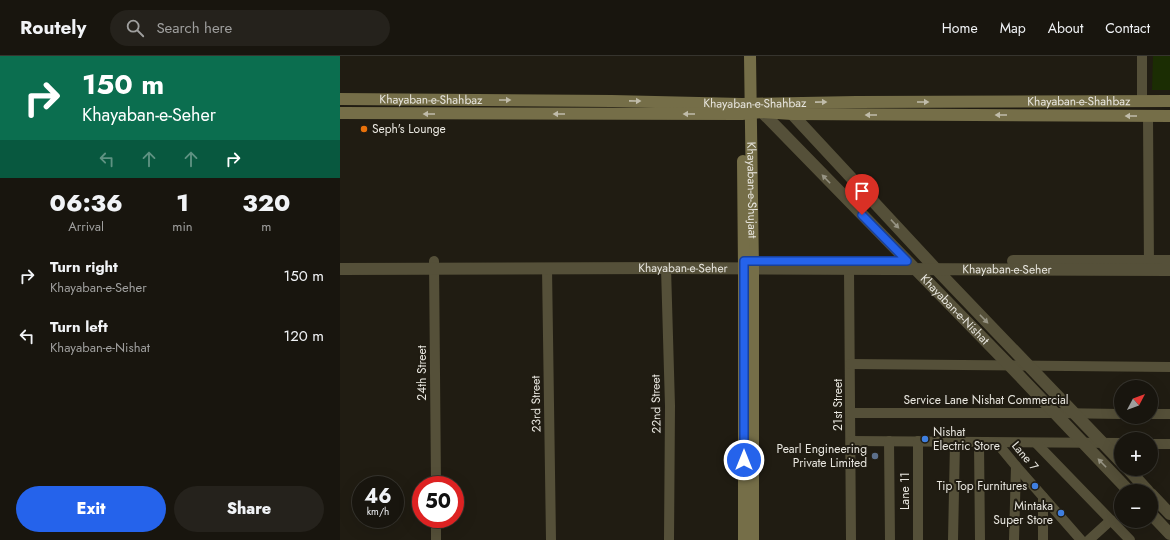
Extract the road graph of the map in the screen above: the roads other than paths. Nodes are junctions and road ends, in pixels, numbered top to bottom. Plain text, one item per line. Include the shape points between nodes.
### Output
1 (742, 56) edge
2 (750, 56) edge
3 (1142, 56) edge
4 (340, 99) edge
5 (1142, 102) junction
6 (1170, 102) edge
7 (749, 110) junction
8 (340, 113) edge
9 (792, 114) junction
10 (1148, 116) junction
11 (1170, 116) edge
12 (340, 261) edge
13 (1170, 261) edge
14 (434, 265) junction
15 (748, 265) junction
16 (911, 265) junction
17 (933, 265) junction
18 (1149, 266) junction
19 (547, 268) junction
20 (666, 268) junction
21 (340, 269) edge
22 (849, 269) junction
23 (1170, 270) edge
24 (850, 364) junction
25 (1010, 366) junction
26 (1031, 367) junction
27 (1170, 367) edge
28 (850, 412) junction
29 (1055, 413) junction
30 (1076, 414) junction
31 (1114, 414) edge
32 (1158, 414) edge
33 (1170, 414) edge
34 (851, 441) junction
35 (889, 441) junction
36 (918, 441) junction
37 (955, 442) junction
38 (979, 442) junction
39 (1083, 442) junction
40 (997, 443) junction
41 (1036, 443) junction
42 (1103, 443) junction
43 (1114, 443) edge
44 (1158, 444) edge
45 (1170, 444) edge
46 (1114, 455) edge
47 (1016, 466) junction
48 (436, 476) edge
49 (1134, 476) edge
50 (1122, 484) edge
51 (1142, 484) edge
52 (1043, 497) junction
53 (1158, 501) edge
54 (1170, 514) edge
55 (1111, 520) junction
56 (1158, 521) edge
57 (436, 528) edge
58 (1170, 534) edge
59 (1077, 538) edge
60 (436, 540) edge
61 (551, 540) edge
62 (669, 540) edge
63 (744, 540) edge
64 (753, 540) edge
65 (851, 540) edge
66 (890, 540) edge
67 (918, 540) edge
68 (953, 540) edge
69 (980, 540) edge
70 (1014, 540) edge
71 (1043, 540) edge
72 (1089, 540) edge
73 (1130, 540) edge

1 - 7 main road
2 - 7 main road
3 - 5 street
4 -> 7 main road, Khayaban-e-Shahbaz via 612,101
5 - 6 main road, Khayaban-e-Shahbaz
7 -> 5 main road, Khayaban-e-Shahbaz via 856,102
7 -> 8 main road, Khayaban-e-Shahbaz
7 - 9 main road, Khayaban-e-Shahbaz
7 - 15 main road
16 -> 7 street, Khayaban-e-Nishat
10 -> 9 main road, Khayaban-e-Shahbaz
9 -> 17 street, Khayaban-e-Nishat
10 - 11 main road, Khayaban-e-Shahbaz
10 - 18 street
12 - 14 street, Khayaban-e-Seher
13 - 18 street, Khayaban-e-Seher
14 - 15 street, Khayaban-e-Seher
14 - 19 street, Khayaban-e-Seher
14 - 21 street, Khayaban-e-Seher
14 - 48 street, 24th Street
15 - 16 street, Khayaban-e-Seher
15 - 20 street, Khayaban-e-Seher
15 - 22 street, Khayaban-e-Seher
15 - 63 main road
15 - 64 main road
16 - 17 street, Khayaban-e-Seher
16 - 22 street, Khayaban-e-Seher
16 - 25 street, Khayaban-e-Nishat
17 - 18 street, Khayaban-e-Seher
17 -> 26 street, Khayaban-e-Nishat
18 - 23 street, Khayaban-e-Seher
19 - 20 street, Khayaban-e-Seher
19 - 61 street, 23rd Street
20 - 62 street, 22nd Street via 670,406
22 - 24 street, 21st Street
24 - 25 street
24 - 28 street, 21st Street
25 - 26 street
25 - 29 street, Khayaban-e-Nishat
26 - 27 street
26 - 30 street, Khayaban-e-Nishat
28 - 29 street, Service Lane Nishat Commercial
28 - 34 street, 21st Street
29 - 30 street, Service Lane Nishat Commercial
29 - 39 street, Khayaban-e-Nishat
30 - 31 street, Service Lane Nishat Commercial
30 - 42 street, Khayaban-e-Nishat
32 - 33 street
34 - 35 street
34 - 65 street, 21st Street
35 - 36 street
35 - 66 street
36 - 37 street
36 - 67 street, Lane 11
37 - 38 street
37 - 68 street
38 - 40 street
38 - 69 street
39 - 41 street
39 - 42 street
50 -> 39 street, Khayaban-e-Nishat
40 - 41 street
40 - 47 street, Lane 7
41 - 55 street
42 - 43 street
42 - 46 street, Khayaban-e-Nishat
44 - 45 street
47 - 52 street, Lane 7
47 - 70 street
49 - 51 street
52 - 59 street, Lane 7
52 - 71 street
53 - 54 street
55 - 72 street
55 - 73 street
56 - 58 street
57 - 60 street

